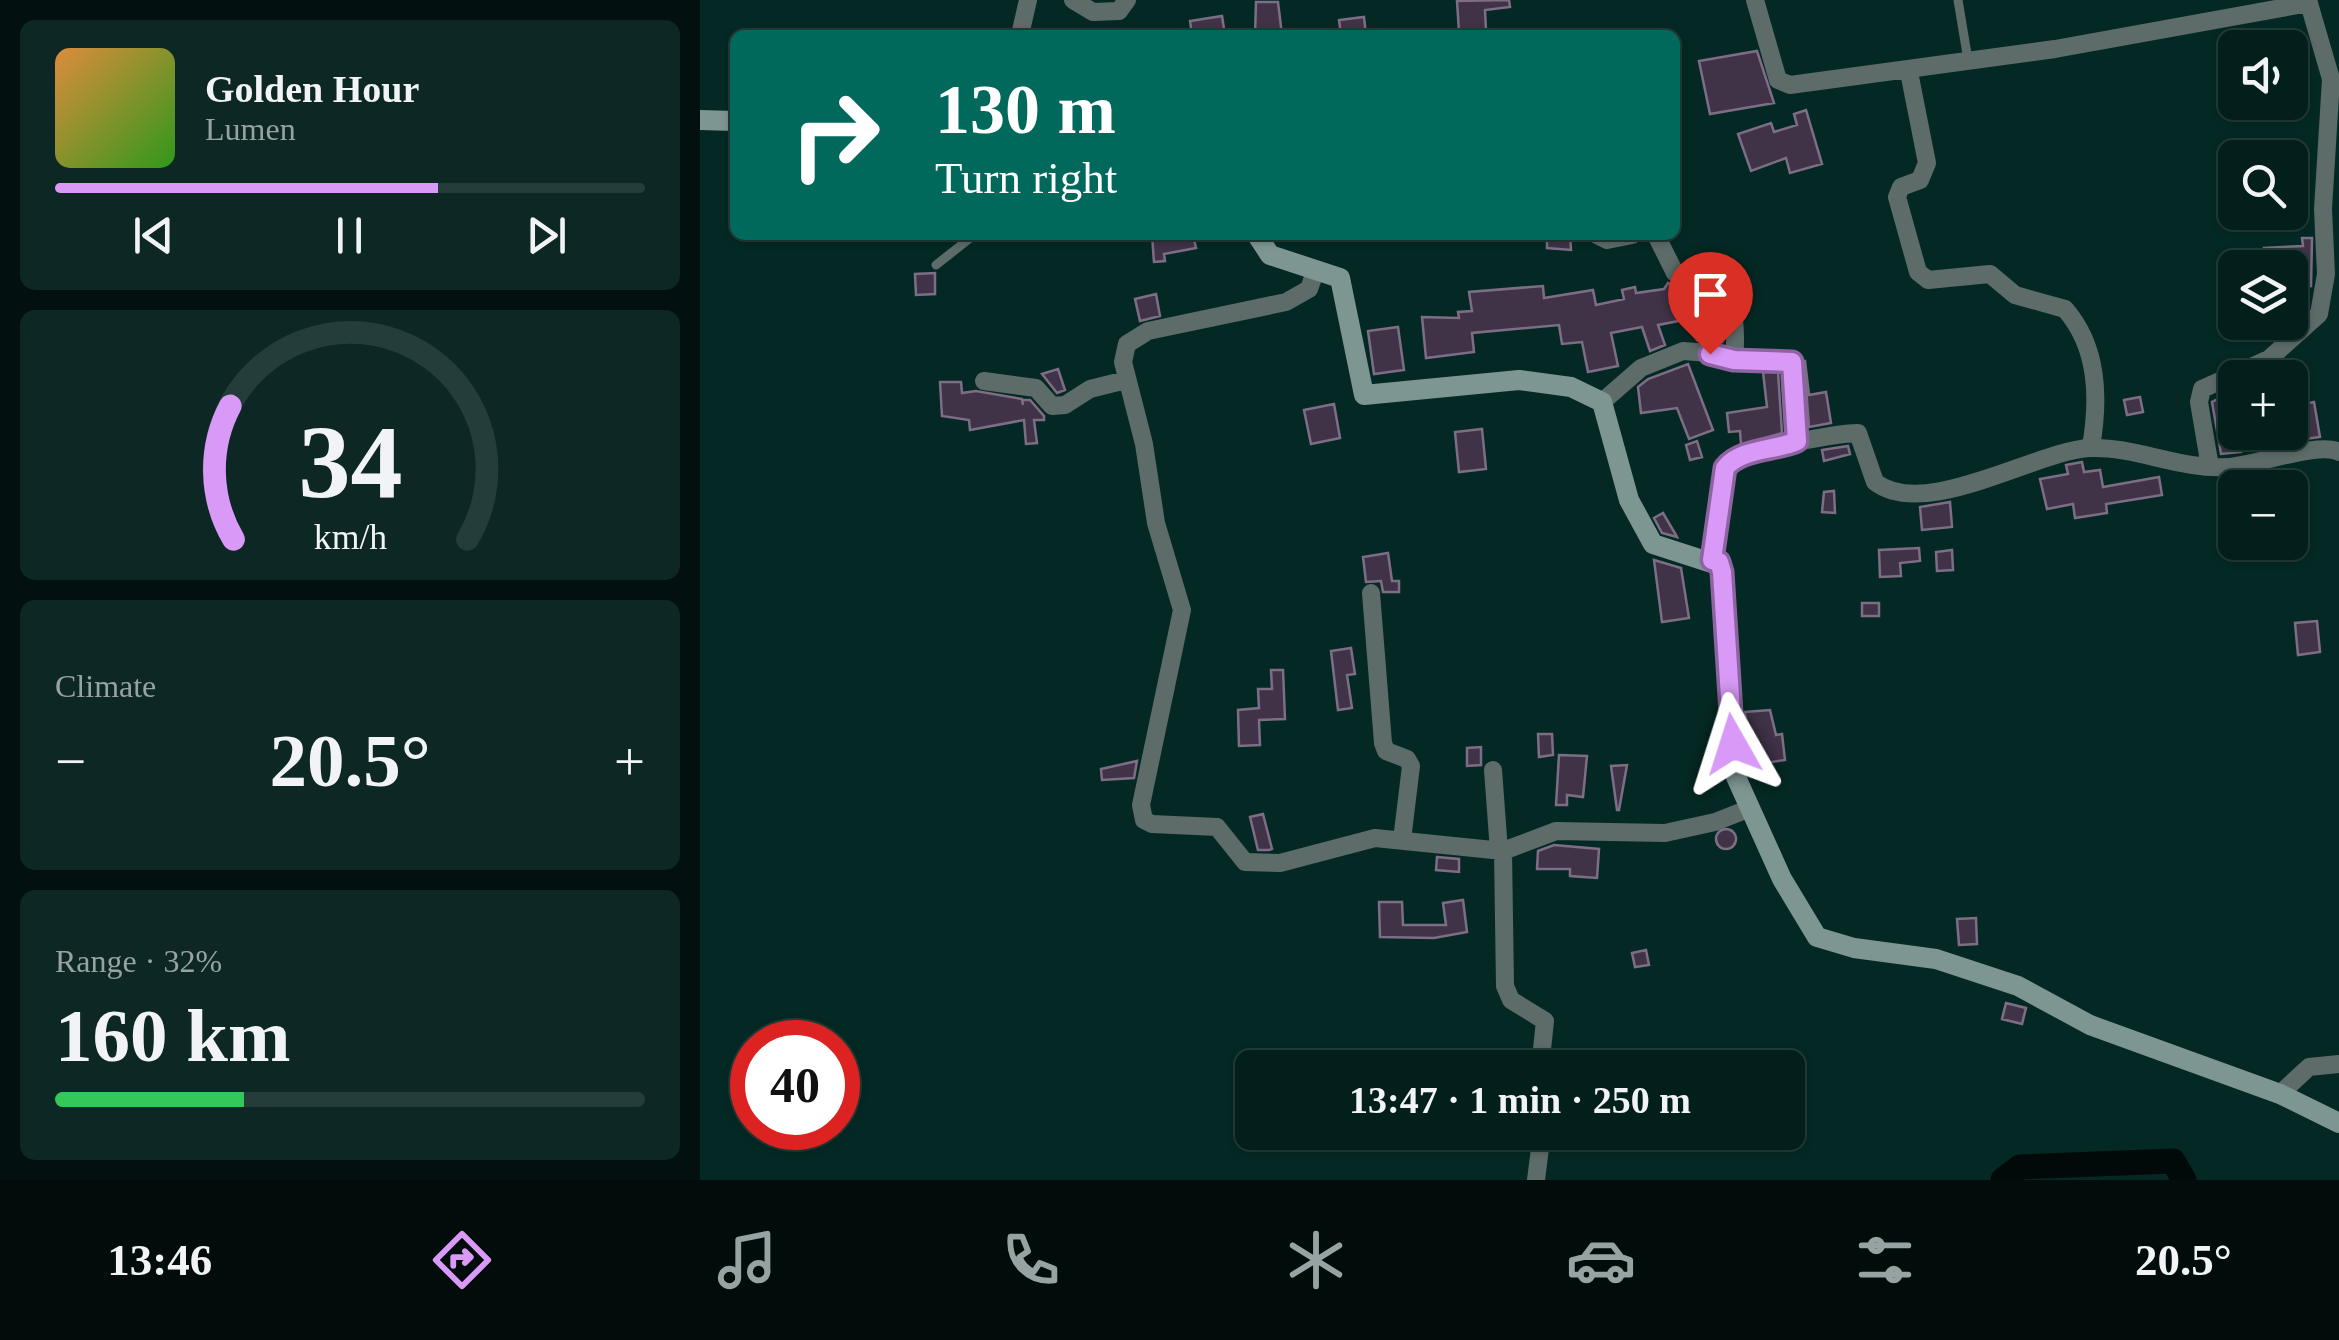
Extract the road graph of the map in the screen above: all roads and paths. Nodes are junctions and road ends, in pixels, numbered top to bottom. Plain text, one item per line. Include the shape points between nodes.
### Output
1 (1028, 0) edge
2 (1073, 0) edge
3 (1127, 0) edge
4 (1755, 0) edge
5 (1958, 0) edge
6 (2309, 1) edge
7 (1021, 30) edge
8 (1969, 62) junction
9 (1908, 72) junction
10 (700, 120) edge
11 (730, 121) edge
12 (967, 240) edge
13 (1260, 240) edge
14 (1658, 240) edge
15 (936, 264) dead end
16 (1315, 272) junction
17 (1734, 360) junction
18 (1126, 380) junction
19 (984, 381) dead end
20 (1602, 402) junction
21 (1797, 441) junction
22 (2091, 448) junction
23 (2339, 449) edge
24 (2210, 467) junction
25 (1712, 560) junction
26 (1371, 593) dead end
27 (1493, 770) dead end
28 (1748, 809) junction
29 (1402, 840) junction
30 (1501, 851) junction
31 (1542, 1050) edge
32 (2339, 1064) edge
33 (2280, 1094) junction
34 (2339, 1123) edge
35 (1540, 1150) edge
36 (1536, 1180) edge

1 - 7 street
2 - 3 street via 1100,13 1119,11
4 - 9 street via 1782,84
5 - 8 lane
6 - 8 street
6 - 24 street via 2331,79 2324,297 2319,314 2281,351 2202,389
8 - 9 street
9 - 22 street via 1927,162 1920,180 1901,187 1897,197 1918,272 1928,280 1990,274 2015,295 2065,309 2096,376
10 - 11 street
12 - 15 lane
13 - 16 street via 1270,255
14 - 17 street via 1674,273 1725,286
16 - 18 street via 1309,289 1286,302 1134,338 1124,350
16 - 20 street via 1336,274 1343,284 1364,395 1519,380 1571,388
17 - 20 street via 1683,351 1641,368
17 - 21 street via 1792,362
18 - 19 street via 1052,406 1036,388
18 - 29 street via 1182,610 1142,816 1152,824 1217,827 1252,865 1354,841
20 - 25 street via 1630,500 1653,544
21 - 22 street via 1858,433 1876,482 1901,490 1986,482
21 - 25 street via 1746,454 1725,468
22 - 24 street
23 - 24 street
25 - 28 street via 1722,566 1736,777
26 - 29 street via 1383,744 1410,766
27 - 30 street
28 - 30 street via 1665,833 1556,831
28 - 33 street via 1818,937 1985,975 2090,1025
29 - 30 street
30 - 31 street via 1505,986 1511,1000 1546,1020
32 - 33 street via 2310,1068
33 - 34 street
35 - 36 street

